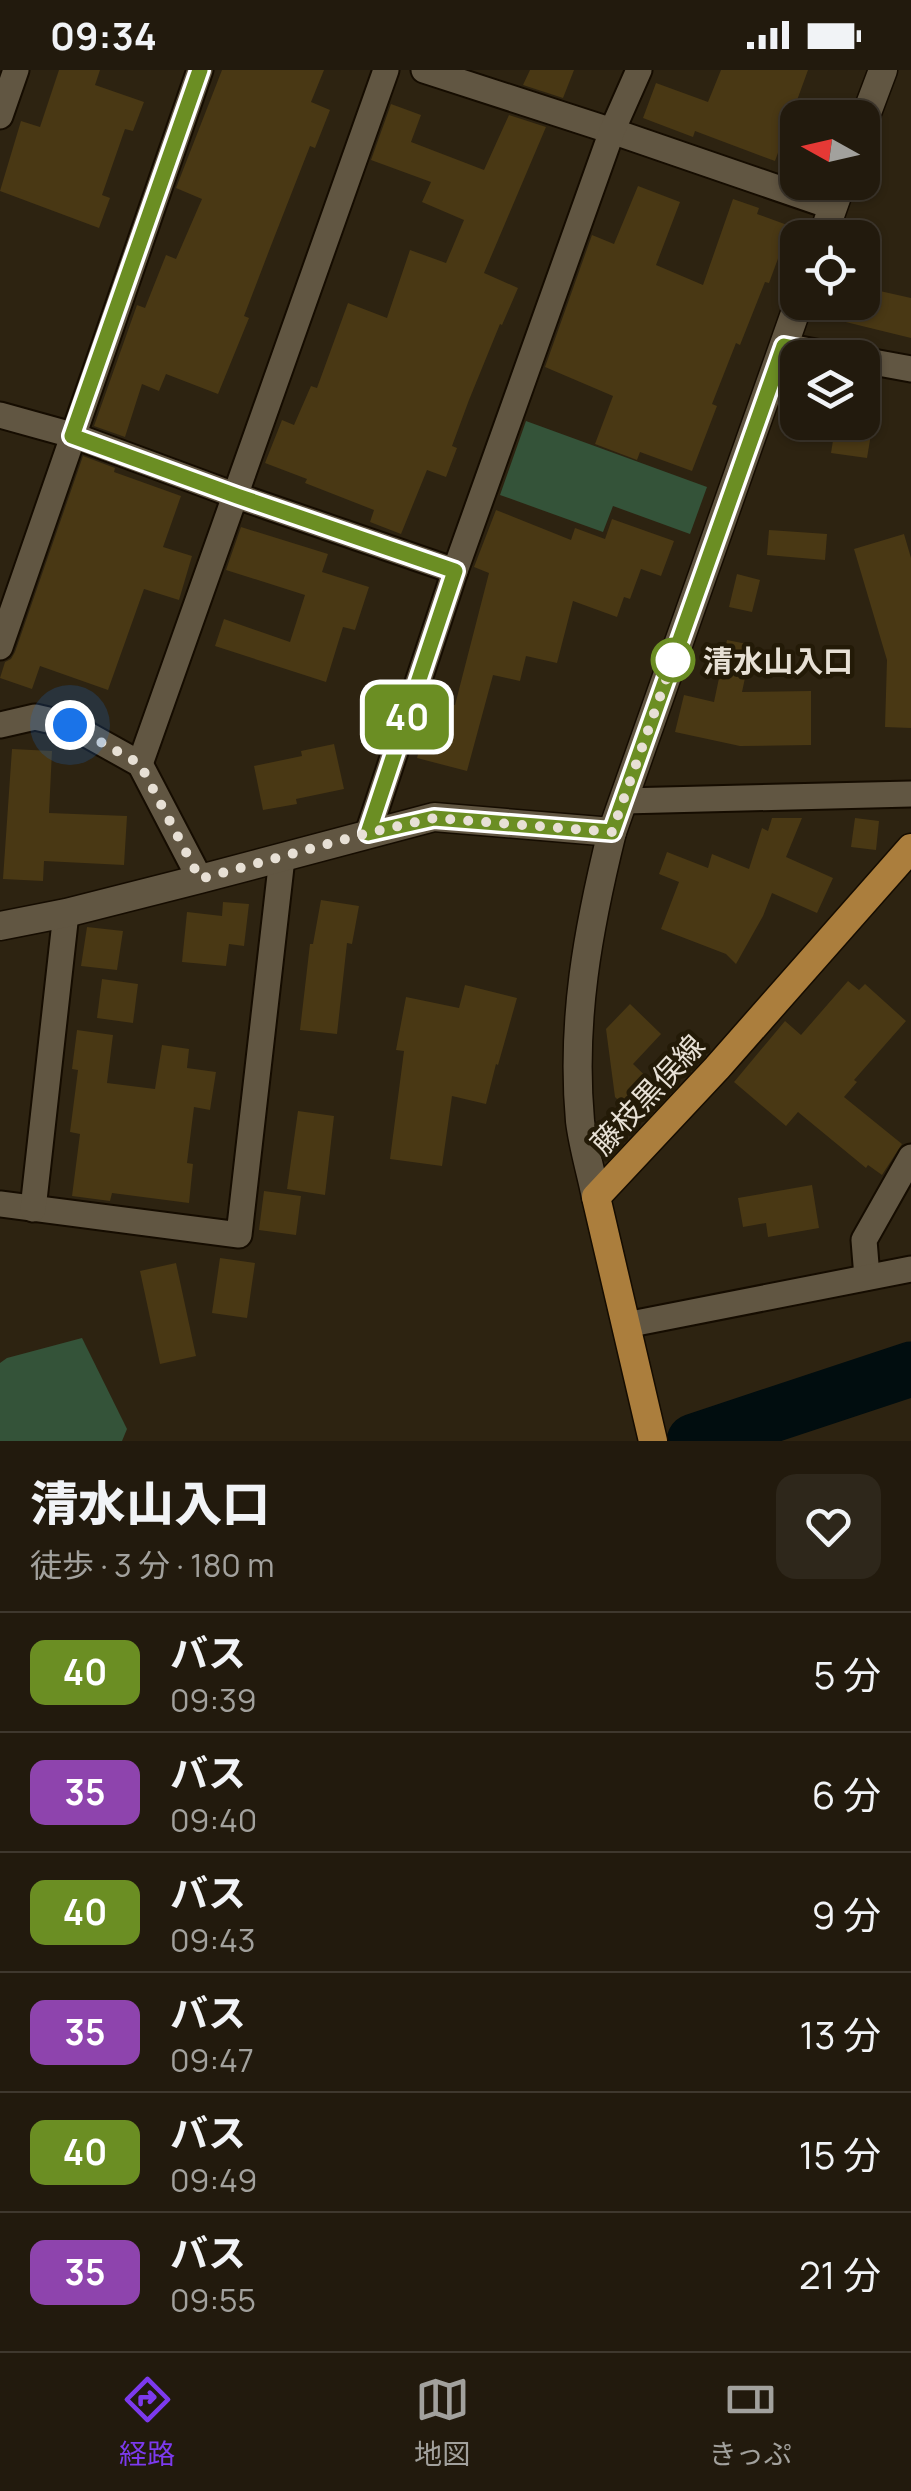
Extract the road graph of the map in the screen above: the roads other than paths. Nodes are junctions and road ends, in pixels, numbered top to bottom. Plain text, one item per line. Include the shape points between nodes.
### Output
1 (16, 70) edge
2 (200, 70) edge
3 (386, 70) edge
4 (424, 70) edge
5 (639, 70) edge
6 (883, 70) edge
7 (872, 100) edge
8 (0, 116) edge
9 (612, 131) junction
10 (780, 179) edge
11 (780, 357) edge
12 (880, 363) edge
13 (911, 369) edge
14 (0, 415) edge
15 (72, 436) junction
16 (237, 496) junction
17 (455, 571) junction
18 (0, 647) edge
19 (0, 725) edge
20 (140, 764) junction
21 (911, 794) edge
22 (623, 801) junction
23 (612, 832) junction
24 (368, 833) junction
25 (911, 848) edge
26 (282, 858) junction
27 (200, 879) junction
28 (66, 913) junction
29 (0, 926) edge
30 (911, 1157) edge
31 (596, 1196) junction
32 (0, 1204) edge
33 (33, 1208) junction
34 (911, 1268) edge
35 (867, 1277) junction
36 (626, 1325) junction
37 (653, 1441) edge

1 - 8 street
2 - 15 street
3 - 16 street
4 - 9 street
5 - 9 street
6 - 7 street
9 - 10 street
9 - 17 street
11 - 22 street
12 - 13 street
14 - 15 street
15 - 16 street
15 - 18 street
16 - 17 street
16 - 20 street
17 - 24 street
19 - 20 street via 35,717 70,725
20 - 27 street
21 - 22 street
22 - 23 street
23 - 24 street via 434,818
23 - 31 street via 579,997 580,1124
24 - 26 street
25 - 31 main road, 藤枝黒俣線
26 - 27 street
26 - 33 street via 239,1234
27 - 28 street
28 - 29 street
28 - 33 street
30 - 35 street via 864,1240
31 - 36 main road, 藤枝黒俣線
32 - 33 street
34 - 35 street
35 - 36 street
36 - 37 main road, 藤枝黒俣線

